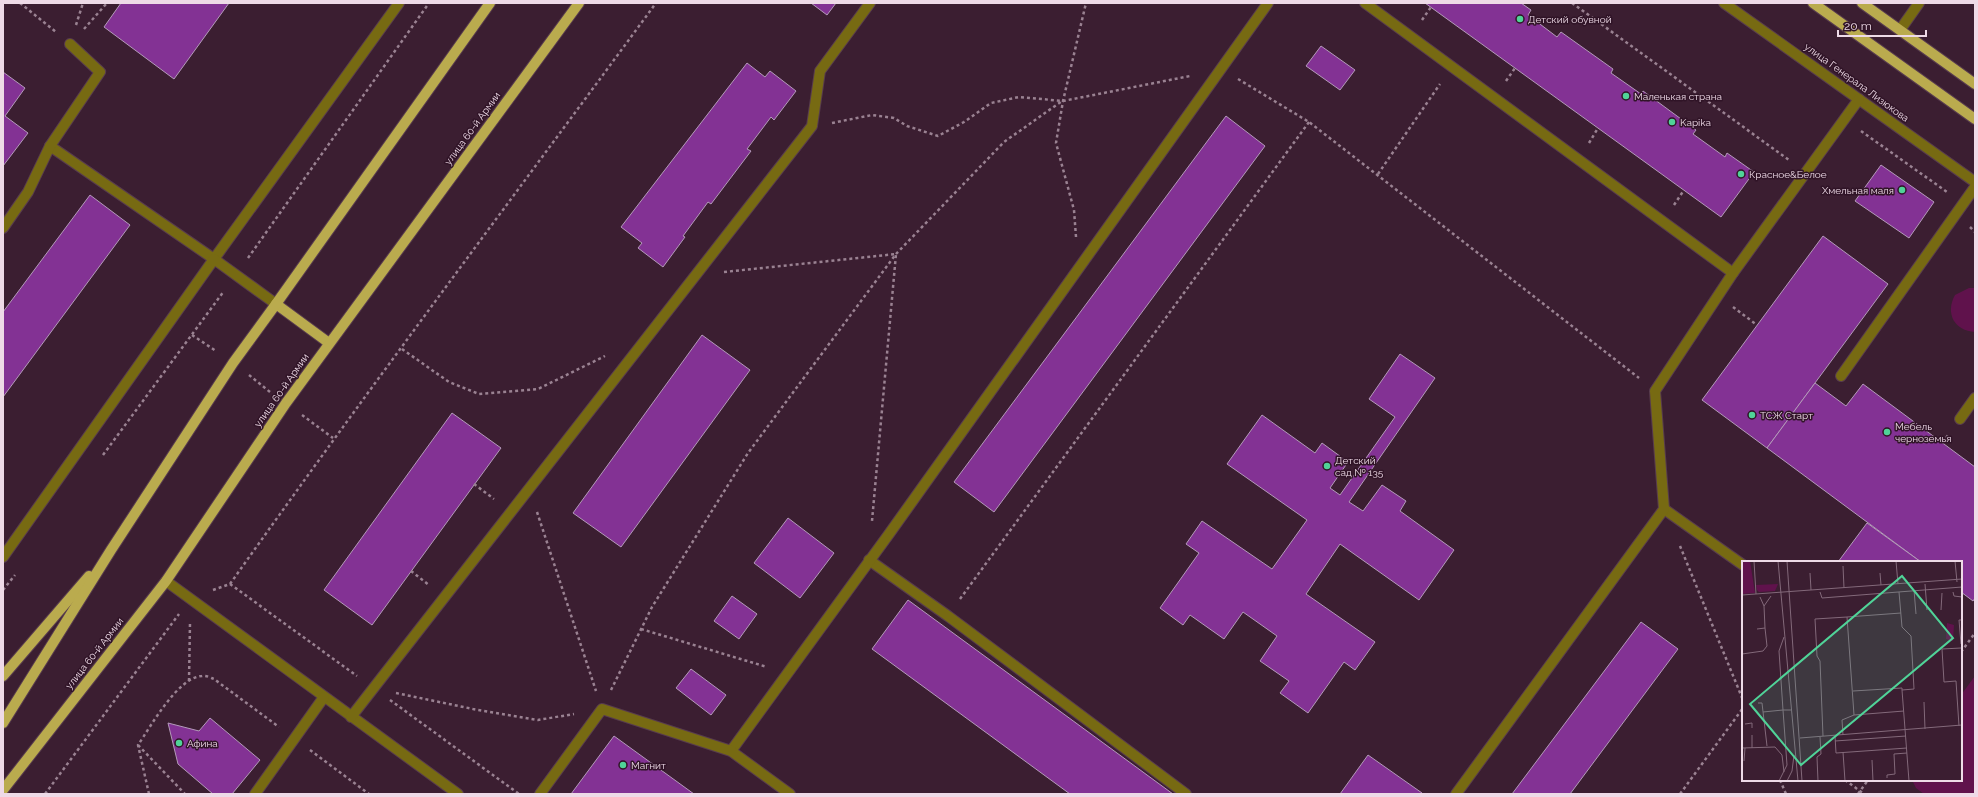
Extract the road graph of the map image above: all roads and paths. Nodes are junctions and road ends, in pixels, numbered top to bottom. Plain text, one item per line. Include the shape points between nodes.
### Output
1 (20, 3) edge
2 (107, 3) edge
3 (399, 3) edge
4 (428, 3) edge
5 (490, 3) edge
6 (579, 3) edge
7 (656, 3) edge
8 (870, 3) edge
9 (1086, 3) edge
10 (1268, 3) edge
11 (1364, 3) edge
12 (1572, 3) edge
13 (1724, 3) edge
14 (1814, 3) edge
15 (1862, 3) edge
16 (1919, 3) edge
17 (1900, 30) junction
18 (70, 44) junction
19 (1452, 67) junction
20 (1221, 70) junction
21 (1975, 84) edge
22 (1859, 99) junction
23 (1063, 101) junction
24 (1844, 119) junction
25 (1975, 119) edge
26 (1309, 122) junction
27 (812, 126) junction
28 (50, 146) junction
29 (1806, 172) junction
30 (1378, 174) junction
31 (1975, 182) edge
32 (1975, 186) edge
33 (1959, 209) junction
34 (3, 228) edge
35 (1975, 232) edge
36 (1076, 239) dead end
37 (896, 254) junction
38 (214, 260) junction
39 (1733, 273) junction
40 (236, 275) junction
41 (696, 275) junction
42 (1719, 297) junction
43 (276, 304) junction
44 (1757, 325) dead end
45 (192, 335) junction
46 (330, 343) junction
47 (402, 349) junction
48 (607, 355) dead end
49 (232, 363) junction
50 (1841, 376) dead end
51 (1655, 391) junction
52 (1975, 398) edge
53 (286, 404) junction
54 (1960, 419) dead end
55 (333, 438) junction
56 (102, 456) dead end
57 (474, 484) dead end
58 (529, 488) junction
59 (1664, 509) junction
60 (511, 512) junction
61 (1680, 545) dead end
62 (111, 550) junction
63 (3, 557) edge
64 (869, 560) junction
65 (1742, 564) edge
66 (17, 571) dead end
67 (166, 581) junction
68 (3, 590) edge
69 (190, 599) junction
70 (948, 616) junction
71 (641, 629) junction
72 (1975, 633) edge
73 (1962, 651) edge
74 (787, 673) junction
75 (3, 676) edge
76 (189, 681) junction
77 (373, 688) junction
78 (324, 697) junction
79 (1742, 698) edge
80 (602, 709) junction
81 (1742, 709) edge
82 (351, 717) junction
83 (3, 723) edge
84 (294, 738) junction
85 (138, 745) junction
86 (731, 751) junction
87 (1780, 781) edge
88 (1846, 781) edge
89 (1867, 781) edge
90 (3, 790) edge
91 (445, 790) edge
92 (1859, 793) edge
93 (46, 794) edge
94 (149, 794) edge
95 (185, 794) edge
96 (255, 794) edge
97 (369, 794) edge
98 (458, 794) edge
99 (540, 794) edge
100 (790, 794) edge
101 (1186, 794) edge
102 (1456, 794) edge
103 (1680, 794) edge
104 (1786, 794) edge
105 (1864, 794) edge

1 - 18 path
2 - 18 path
3 - 38 street
4 - 40 path
5 - 43 main road
6 - 46 main road, улица 60-й Армии
7 - 47 path
8 - 27 street via 820,71
9 - 23 path
10 - 20 street
11 - 19 street
12 - 29 path
13 - 22 street, улица Генерала Лизюкова
14 - 25 main road
15 - 17 main road
16 - 17 street
17 - 21 main road
18 - 28 street via 100,72
19 - 30 path
19 - 39 street
20 - 23 path
20 - 26 path
20 - 64 street
22 - 24 street
22 - 31 street, улица Генерала Лизюкова
23 - 27 path via 1019,97 991,104 938,136 907,126 894,118 872,115
23 - 36 path via 1056,143 1074,210
23 - 37 path via 1004,142
24 - 29 street
24 - 33 path via 1949,193
26 - 30 path
26 - 70 path
27 - 41 street
28 - 34 street via 28,192
28 - 38 street
29 - 39 street
30 - 51 path
32 - 33 street
33 - 35 path
33 - 50 street
37 - 41 path
37 - 64 path
37 - 71 path via 748,453 652,607
38 - 40 street
38 - 63 street
39 - 42 street
40 - 43 street
40 - 45 path
41 - 58 street
42 - 44 path
42 - 51 street
43 - 46 main road
43 - 49 main road
45 - 49 path
45 - 56 path
46 - 53 main road, улица 60-й Армии
47 - 48 path via 449,382 479,394 538,389
47 - 55 path
49 - 53 path
49 - 62 main road
51 - 59 street
52 - 54 street
53 - 55 path
53 - 67 main road, улица 60-й Армии
55 - 69 path via 230,584
57 - 60 path
58 - 60 street
58 - 80 path
59 - 65 street
59 - 102 street
60 - 77 street
61 - 79 path
62 - 75 main road
62 - 83 main road
64 - 70 street
64 - 74 street
66 - 68 path
67 - 69 street
67 - 90 main road, улица 60-й Армии
69 - 76 path
69 - 78 street
69 - 93 path
70 - 101 street
71 - 74 path
71 - 80 path
72 - 73 path
74 - 86 street
76 - 84 path via 202,676 214,679
76 - 85 path via 173,695
77 - 80 path via 538,720
77 - 82 street
78 - 82 street
78 - 84 street
80 - 86 street
80 - 99 street
81 - 103 path
82 - 91 street
84 - 96 street
84 - 97 path
85 - 94 path
85 - 95 path
86 - 100 street
87 - 104 path
88 - 92 path
89 - 92 path
91 - 98 street
92 - 105 path

